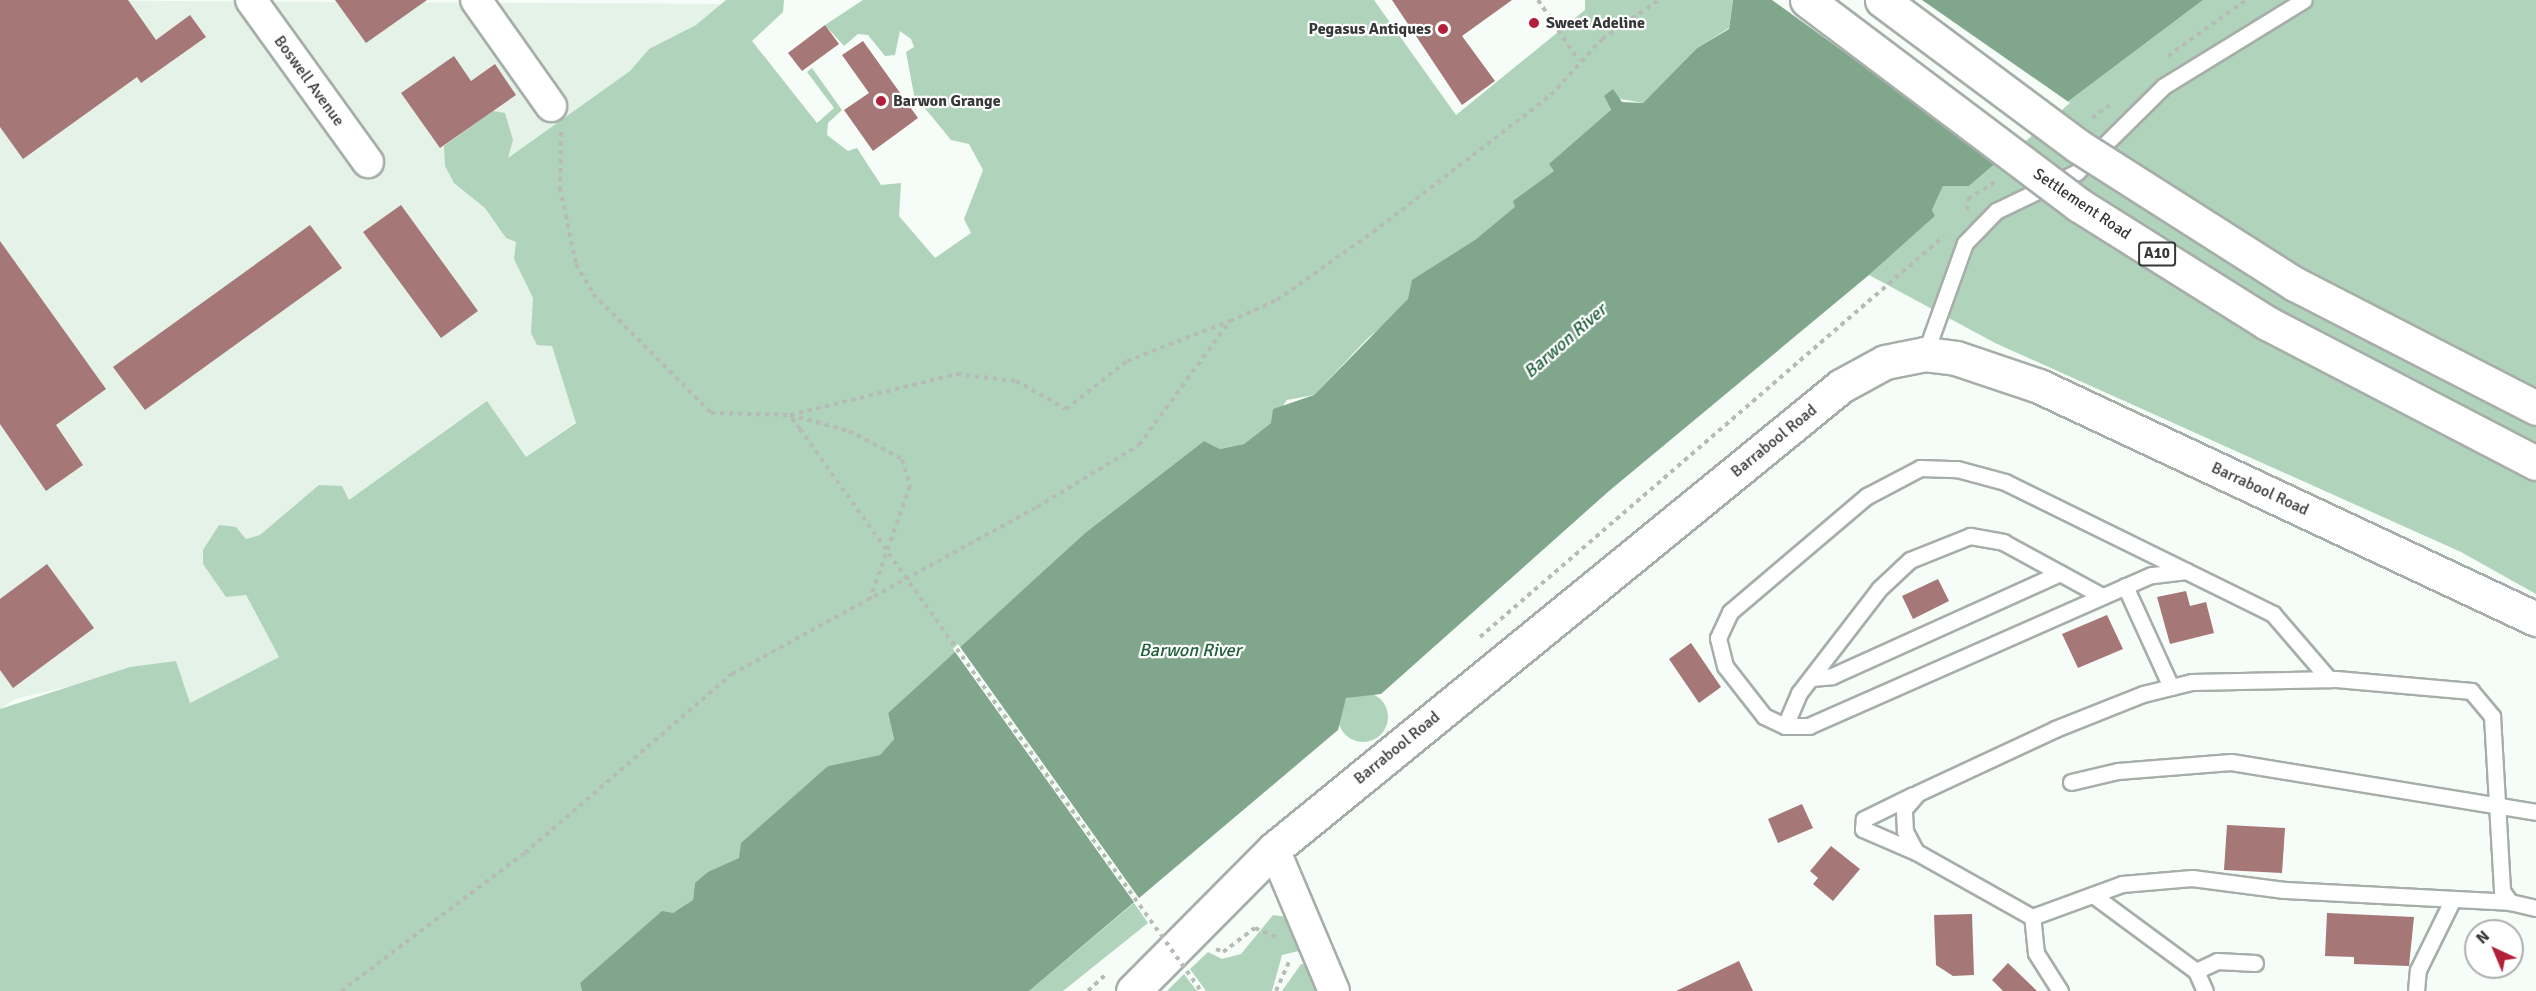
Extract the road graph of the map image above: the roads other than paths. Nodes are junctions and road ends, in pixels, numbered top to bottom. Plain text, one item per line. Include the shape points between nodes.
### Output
1 (251, 0) edge
2 (476, 0) edge
3 (1807, 0) edge
4 (1882, 0) edge
5 (2304, 0) edge
6 (551, 106) road end
7 (368, 162) dead end
8 (1925, 354) junction
9 (2536, 408) edge
10 (2536, 463) edge
11 (2186, 571) junction
12 (2060, 573) junction
13 (2125, 586) junction
14 (2102, 596) junction
15 (2536, 619) edge
16 (1811, 678) junction
17 (2329, 679) junction
18 (2171, 687) junction
19 (1785, 726) junction
20 (2071, 782) dead end
21 (1918, 792) junction
22 (2495, 805) junction
23 (2536, 812) edge
24 (1274, 849) junction
25 (1916, 852) junction
26 (2093, 895) junction
27 (2452, 899) junction
28 (2510, 902) junction
29 (2536, 908) edge
30 (2032, 917) junction
31 (2255, 963) dead end
32 (2196, 971) junction
33 (1124, 979) edge
34 (1334, 991) edge
35 (2060, 991) edge
36 (2205, 991) edge
37 (2416, 991) edge

1 - 7 street, Boswell Avenue
2 - 6 street
3 - 10 main road, Settlement Road / A10, bridge via 2079,205 2267,323
4 - 9 main road, bridge via 2078,146 2295,284
5 - 8 lane via 2164,86 2077,172 1996,211 1965,243
8 - 15 main road, Barrabool Road via 1956,358 2039,386
8 - 24 main road, Barrabool Road via 1885,362 1841,386
11 - 13 lane via 2164,572
11 - 17 lane via 2273,614
11 - 19 lane via 2005,482 1957,469 1920,468 1891,479 1730,612 1718,638 1725,666 1764,716
12 - 14 lane
12 - 16 lane via 1832,676
12 - 16 lane via 2003,542 1970,536 1910,560 1879,589
13 - 14 lane
13 - 18 lane
14 - 19 lane via 1809,726
16 - 19 lane
17 - 18 lane via 2243,678
17 - 22 lane via 2450,686 2485,700 2492,716
18 - 21 lane via 2055,729
20 - 22 lane via 2118,771 2231,762
21 - 25 lane via 1904,809 1905,831
21 - 25 lane via 1864,819 1863,829
22 - 23 lane
22 - 28 lane via 2502,891
24 - 33 main road, Barrabool Road via 1195,927
24 - 34 street
25 - 30 lane
26 - 27 lane via 2122,884 2192,878 2284,890
26 - 30 lane
26 - 32 lane
27 - 28 lane
27 - 37 lane via 2418,970
28 - 29 lane
30 - 35 lane via 2036,953
31 - 32 lane via 2217,961
32 - 36 lane

